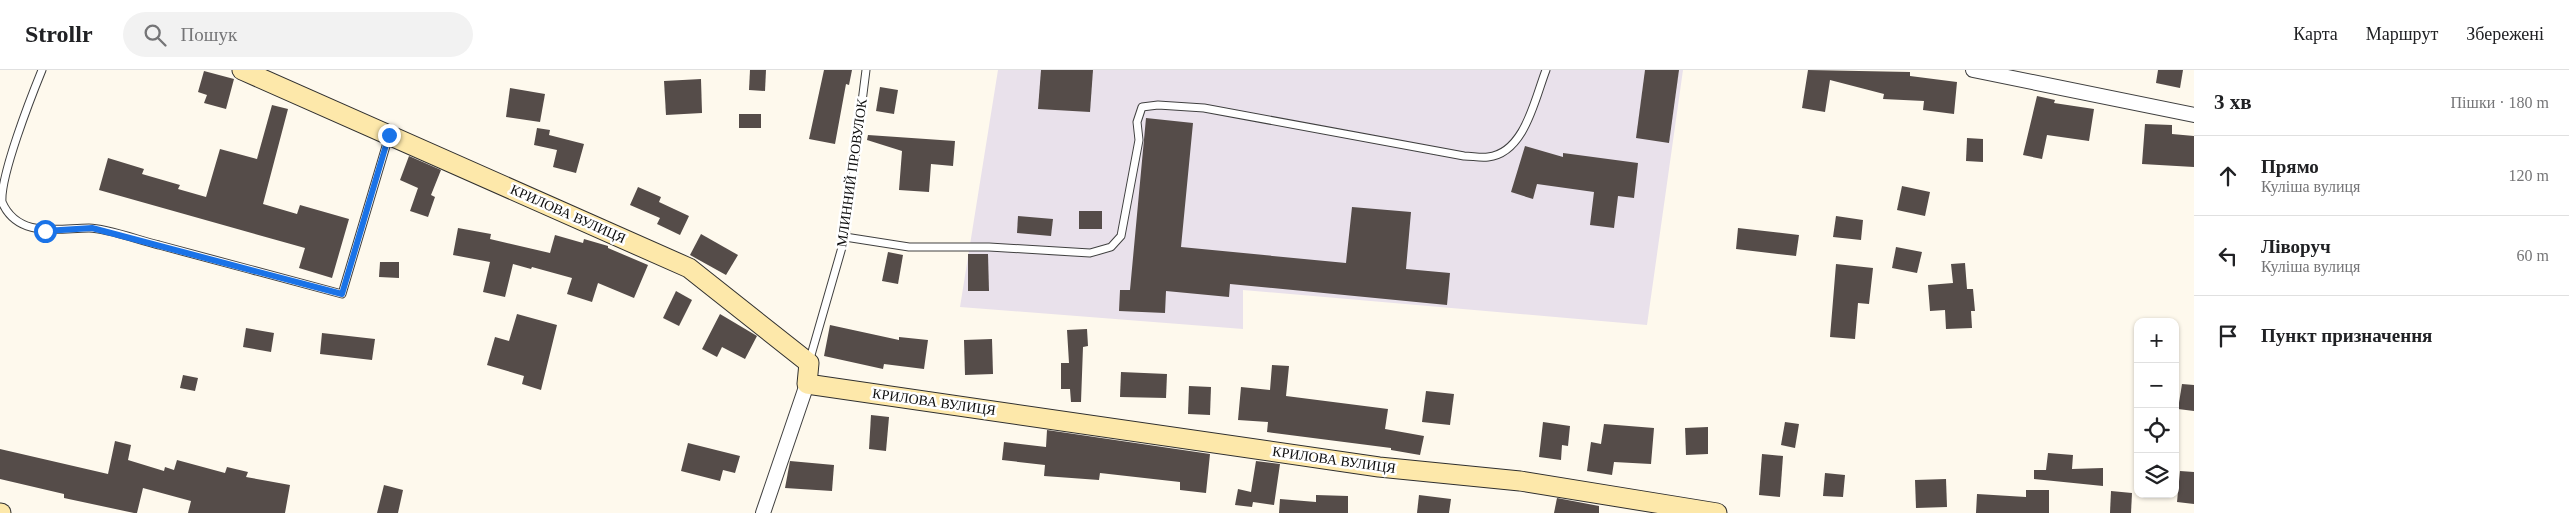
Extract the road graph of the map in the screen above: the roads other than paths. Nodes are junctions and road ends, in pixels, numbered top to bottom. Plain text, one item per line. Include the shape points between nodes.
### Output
1 (42, 70) edge
2 (242, 70) edge
3 (866, 70) edge
4 (1546, 70) edge
5 (1973, 70) edge
6 (2194, 114) edge
7 (389, 135) junction
8 (845, 237) junction
9 (809, 362) junction
10 (807, 384) junction
11 (763, 513) edge
12 (1717, 513) edge

1 - 7 lane via 10,144 0,186 2,201 10,215 23,224 45,231 92,228 342,294
2 - 7 street, КРИЛОВА ВУЛИЦЯ
3 - 8 lane, МЛИННИЙ ПРОВУЛОК
4 - 8 lane via 1518,138 1507,149 1489,157 1464,156 1204,108 1158,105 1142,108 1137,122 1139,140 1121,236 1111,247 1090,253 989,246 909,247
5 - 6 street
7 - 9 street, КРИЛОВА ВУЛИЦЯ via 689,268
8 - 9 lane, МЛИННИЙ ПРОВУЛОК
9 - 10 street
10 - 11 street
10 - 12 street, КРИЛОВА ВУЛИЦЯ via 1379,467 1520,482

